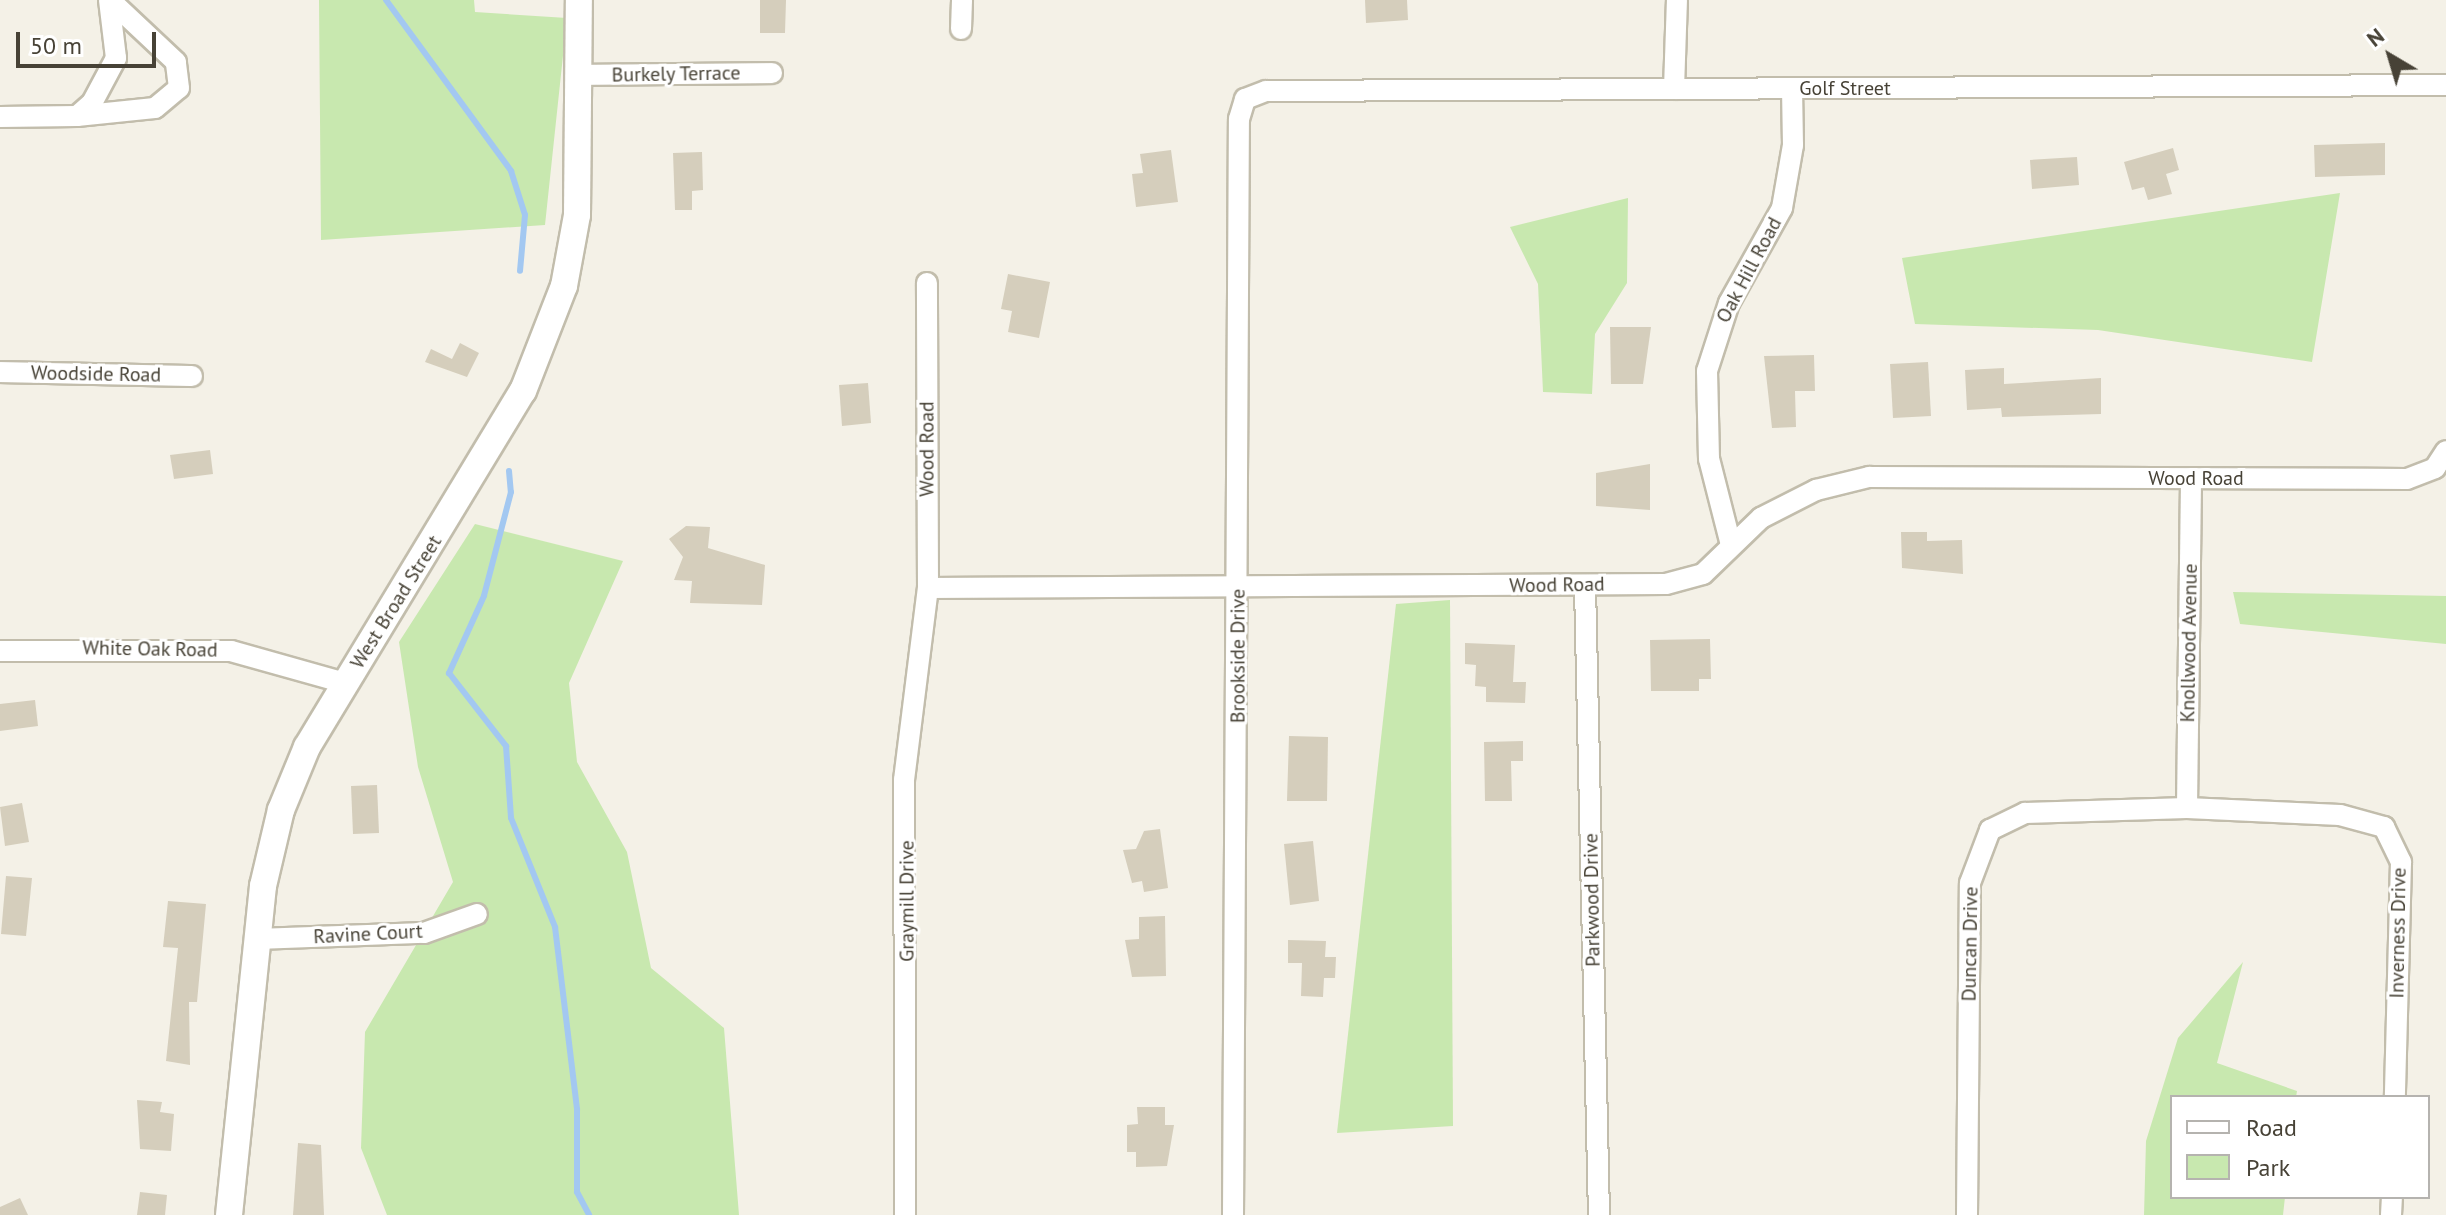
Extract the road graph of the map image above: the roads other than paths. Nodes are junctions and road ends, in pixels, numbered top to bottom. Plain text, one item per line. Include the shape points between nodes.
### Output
1 (579, 0) edge
2 (962, 0) edge
3 (1677, 0) edge
4 (110, 1) edge
5 (961, 29) dead end
6 (772, 73) dead end
7 (581, 75) junction
8 (2446, 85) edge
9 (1792, 88) junction
10 (1674, 89) junction
11 (1245, 99) joint
12 (77, 116) junction
13 (0, 117) edge
14 (927, 283) dead end
15 (0, 372) edge
16 (192, 376) dead end
17 (2446, 451) edge
18 (2191, 478) junction
19 (1731, 545) junction
20 (1585, 585) junction
21 (928, 588) junction
22 (1238, 590) junction
23 (0, 651) edge
24 (345, 683) junction
25 (2187, 808) junction
26 (477, 914) dead end
27 (257, 939) junction
28 (2395, 1095) edge
29 (229, 1215) edge
30 (905, 1215) edge
31 (1233, 1215) edge
32 (1599, 1215) edge
33 (1967, 1215) edge

1 - 7 street, West Broad Street
2 - 5 street
3 - 10 street
4 - 12 street via 116,58 104,86
4 - 12 street via 176,62 179,88 155,108
6 - 7 street, Burkely Terrace
7 - 24 street, West Broad Street via 577,215 554,321 492,447
8 - 9 street, Golf Street
9 - 10 street, Golf Street
9 - 19 street, Oak Hill Road via 1793,145 1782,208 1729,303 1707,371 1709,459
10 - 11 street, Golf Street via 1266,91
11 - 22 street, Brookside Drive via 1239,119
12 - 13 street
14 - 21 street, Wood Road
15 - 16 street, Woodside Road
17 - 18 street, Wood Road via 2435,468 2407,479
18 - 19 street, Wood Road via 1869,477 1816,490 1761,518
18 - 25 street, Knollwood Avenue
19 - 20 street, Wood Road via 1716,564 1684,582
20 - 22 street, Wood Road
20 - 32 street, Parkwood Drive
21 - 22 street, Wood Road
21 - 30 street, Graymill Drive via 906,729
22 - 31 street, Brookside Drive
23 - 24 street, White Oak Road via 231,651
24 - 27 street, West Broad Street via 281,810
25 - 28 street, Inverness Drive via 2340,815 2384,827 2395,843 2402,890
25 - 33 street, Duncan Drive via 2025,813 1990,830 1979,846 1970,883
26 - 27 street, Ravine Court via 424,933
27 - 29 street, West Broad Street

